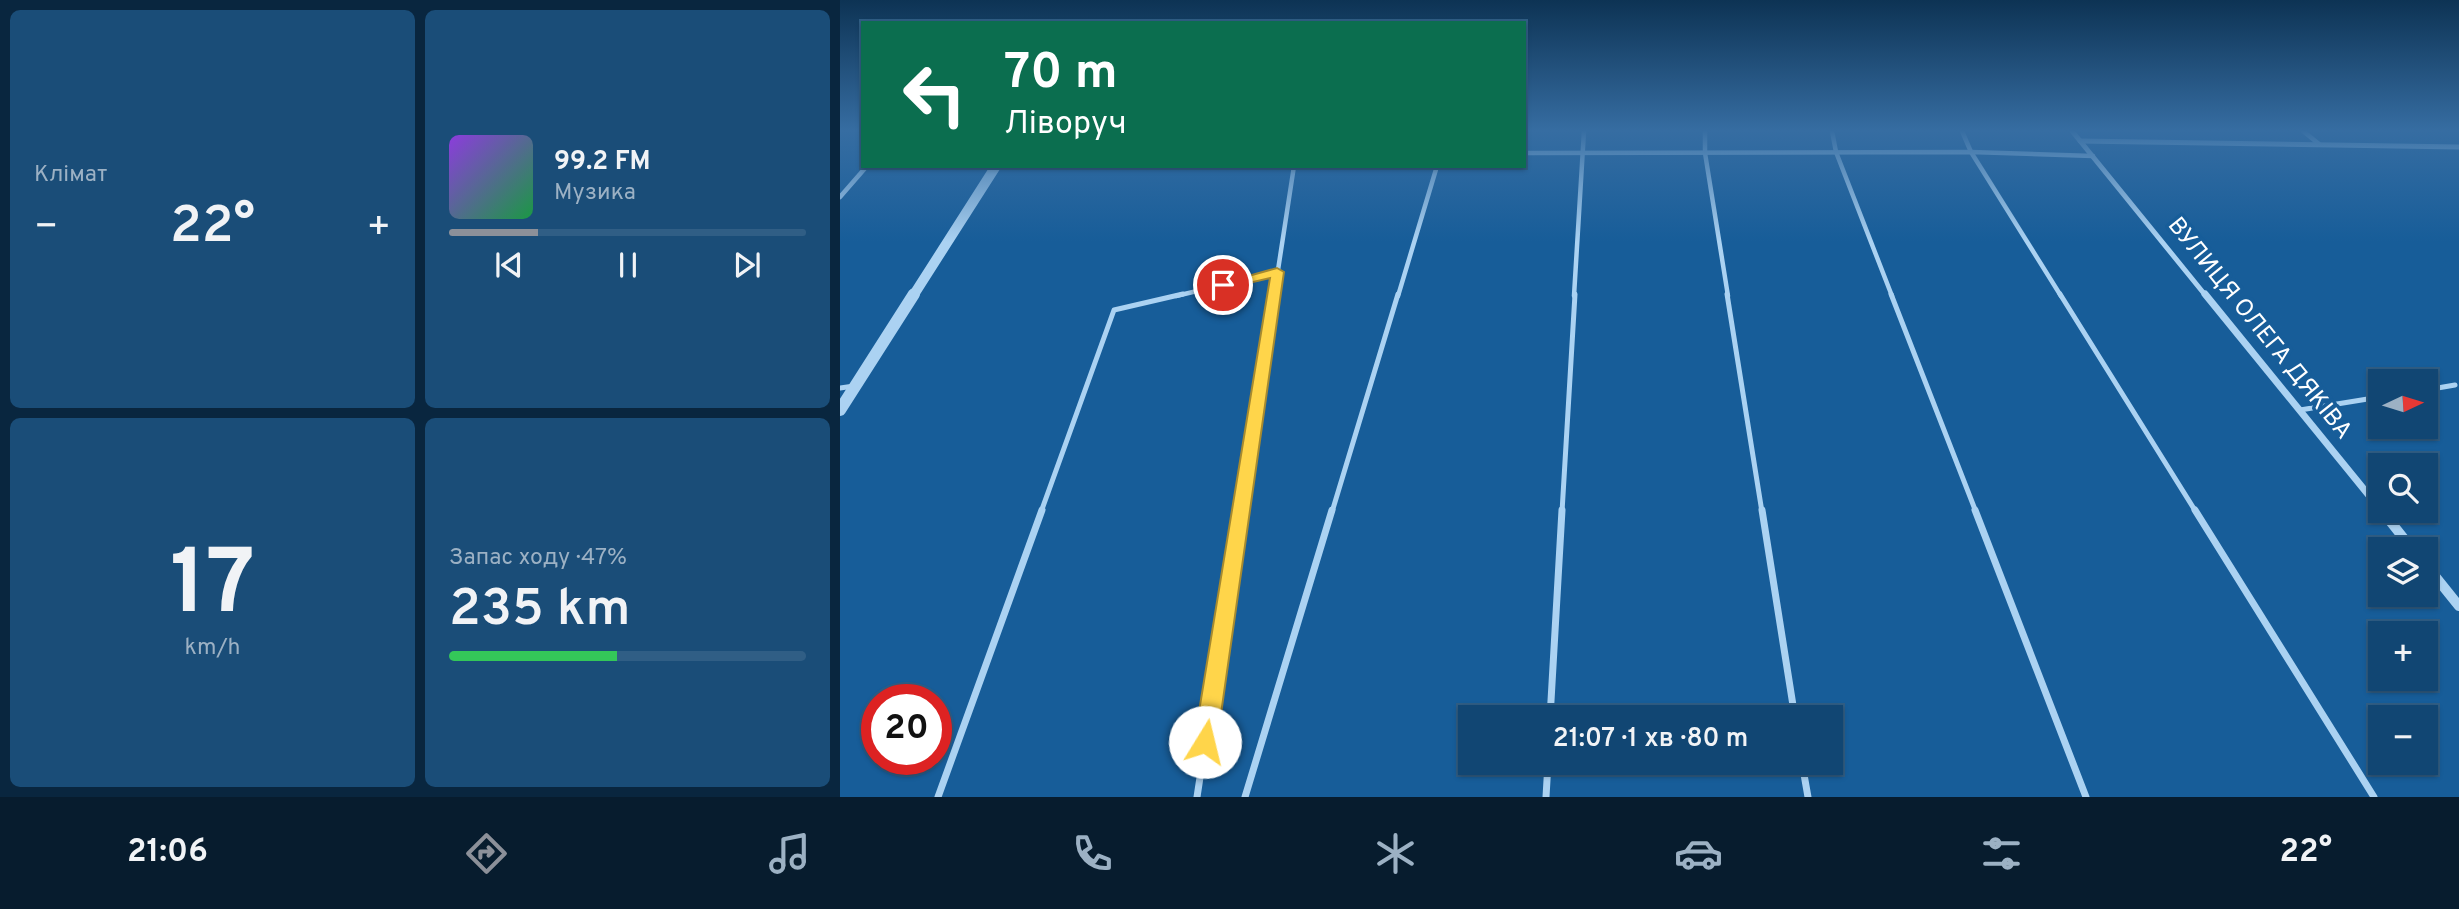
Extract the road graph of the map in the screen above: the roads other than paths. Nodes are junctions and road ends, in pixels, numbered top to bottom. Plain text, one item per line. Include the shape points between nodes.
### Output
1 (865, 168) edge
2 (995, 168) edge
3 (1294, 168) edge
4 (1436, 168) edge
5 (1582, 168) edge
6 (1707, 168) edge
7 (1842, 168) edge
8 (1981, 168) edge
9 (2103, 168) edge
10 (840, 197) edge
11 (1277, 272) junction
12 (2455, 385) dead end
13 (856, 386) junction
14 (840, 388) edge
15 (2438, 388) edge
16 (2368, 399) edge
17 (840, 410) edge
18 (2300, 410) junction
19 (2368, 494) edge
20 (2391, 523) edge
21 (2403, 537) edge
22 (2438, 580) edge
23 (2459, 606) edge
24 (1551, 705) edge
25 (1793, 705) edge
26 (1547, 775) edge
27 (1804, 775) edge
28 (938, 797) edge
29 (1197, 797) edge
30 (1245, 797) edge
31 (1546, 797) edge
32 (1808, 797) edge
33 (2085, 797) edge
34 (2374, 797) edge

1 - 10 lane
2 - 13 street
3 - 11 lane
4 - 30 lane
5 - 24 lane
6 - 25 lane
7 - 33 lane
8 - 34 lane
9 - 18 street, ВУЛИЦЯ ОЛЕГА ДЯКІВА
11 - 28 lane via 1114,310
11 - 29 lane
12 - 15 lane
13 - 14 lane
13 - 17 street
16 - 18 lane
18 - 19 street, ВУЛИЦЯ ОЛЕГА ДЯКІВА
20 - 21 street, ВУЛИЦЯ ОЛЕГА ДЯКІВА
22 - 23 street
26 - 31 lane
27 - 32 lane

